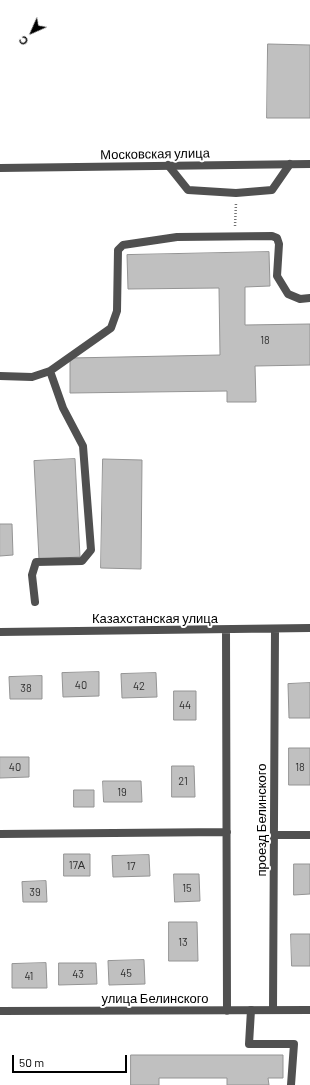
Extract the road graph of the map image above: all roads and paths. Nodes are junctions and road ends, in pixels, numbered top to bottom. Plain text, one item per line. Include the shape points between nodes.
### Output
1 (290, 164) junction
2 (310, 164) edge
3 (168, 166) junction
4 (0, 168) edge
5 (236, 192) junction
6 (234, 236) junction
7 (310, 298) edge
8 (50, 370) junction
9 (0, 376) edge
10 (35, 602) dead end
11 (310, 628) edge
12 (275, 629) junction
13 (226, 630) junction
14 (0, 632) edge
15 (227, 832) junction
16 (0, 834) edge
17 (310, 835) edge
18 (274, 836) junction
19 (227, 1010) junction
20 (251, 1010) junction
21 (273, 1010) junction
22 (310, 1010) edge
23 (0, 1011) edge
24 (291, 1085) edge

1 - 2 street, Московская улица
1 - 3 street, Московская улица
1 - 5 street via 272,190
3 - 4 street, Московская улица
3 - 5 street via 188,190
5 - 6 path
6 - 7 street via 277,238 277,276 288,294 300,299
6 - 8 street via 177,237 123,246 118,250 117,312 111,328
8 - 9 street via 32,377
8 - 10 street via 63,408 83,446 91,550 82,561 36,562 32,575
11 - 12 street, Казахстанская улица
12 - 13 street, Казахстанская улица
12 - 18 street, проезд Белинского
13 - 14 street, Казахстанская улица
13 - 15 street
15 - 16 street
15 - 19 street
17 - 18 street
18 - 21 street, проезд Белинского
19 - 20 street, улица Белинского
19 - 23 street, улица Белинского
20 - 21 street, улица Белинского
20 - 24 street via 249,1044 294,1044
21 - 22 street, улица Белинского

